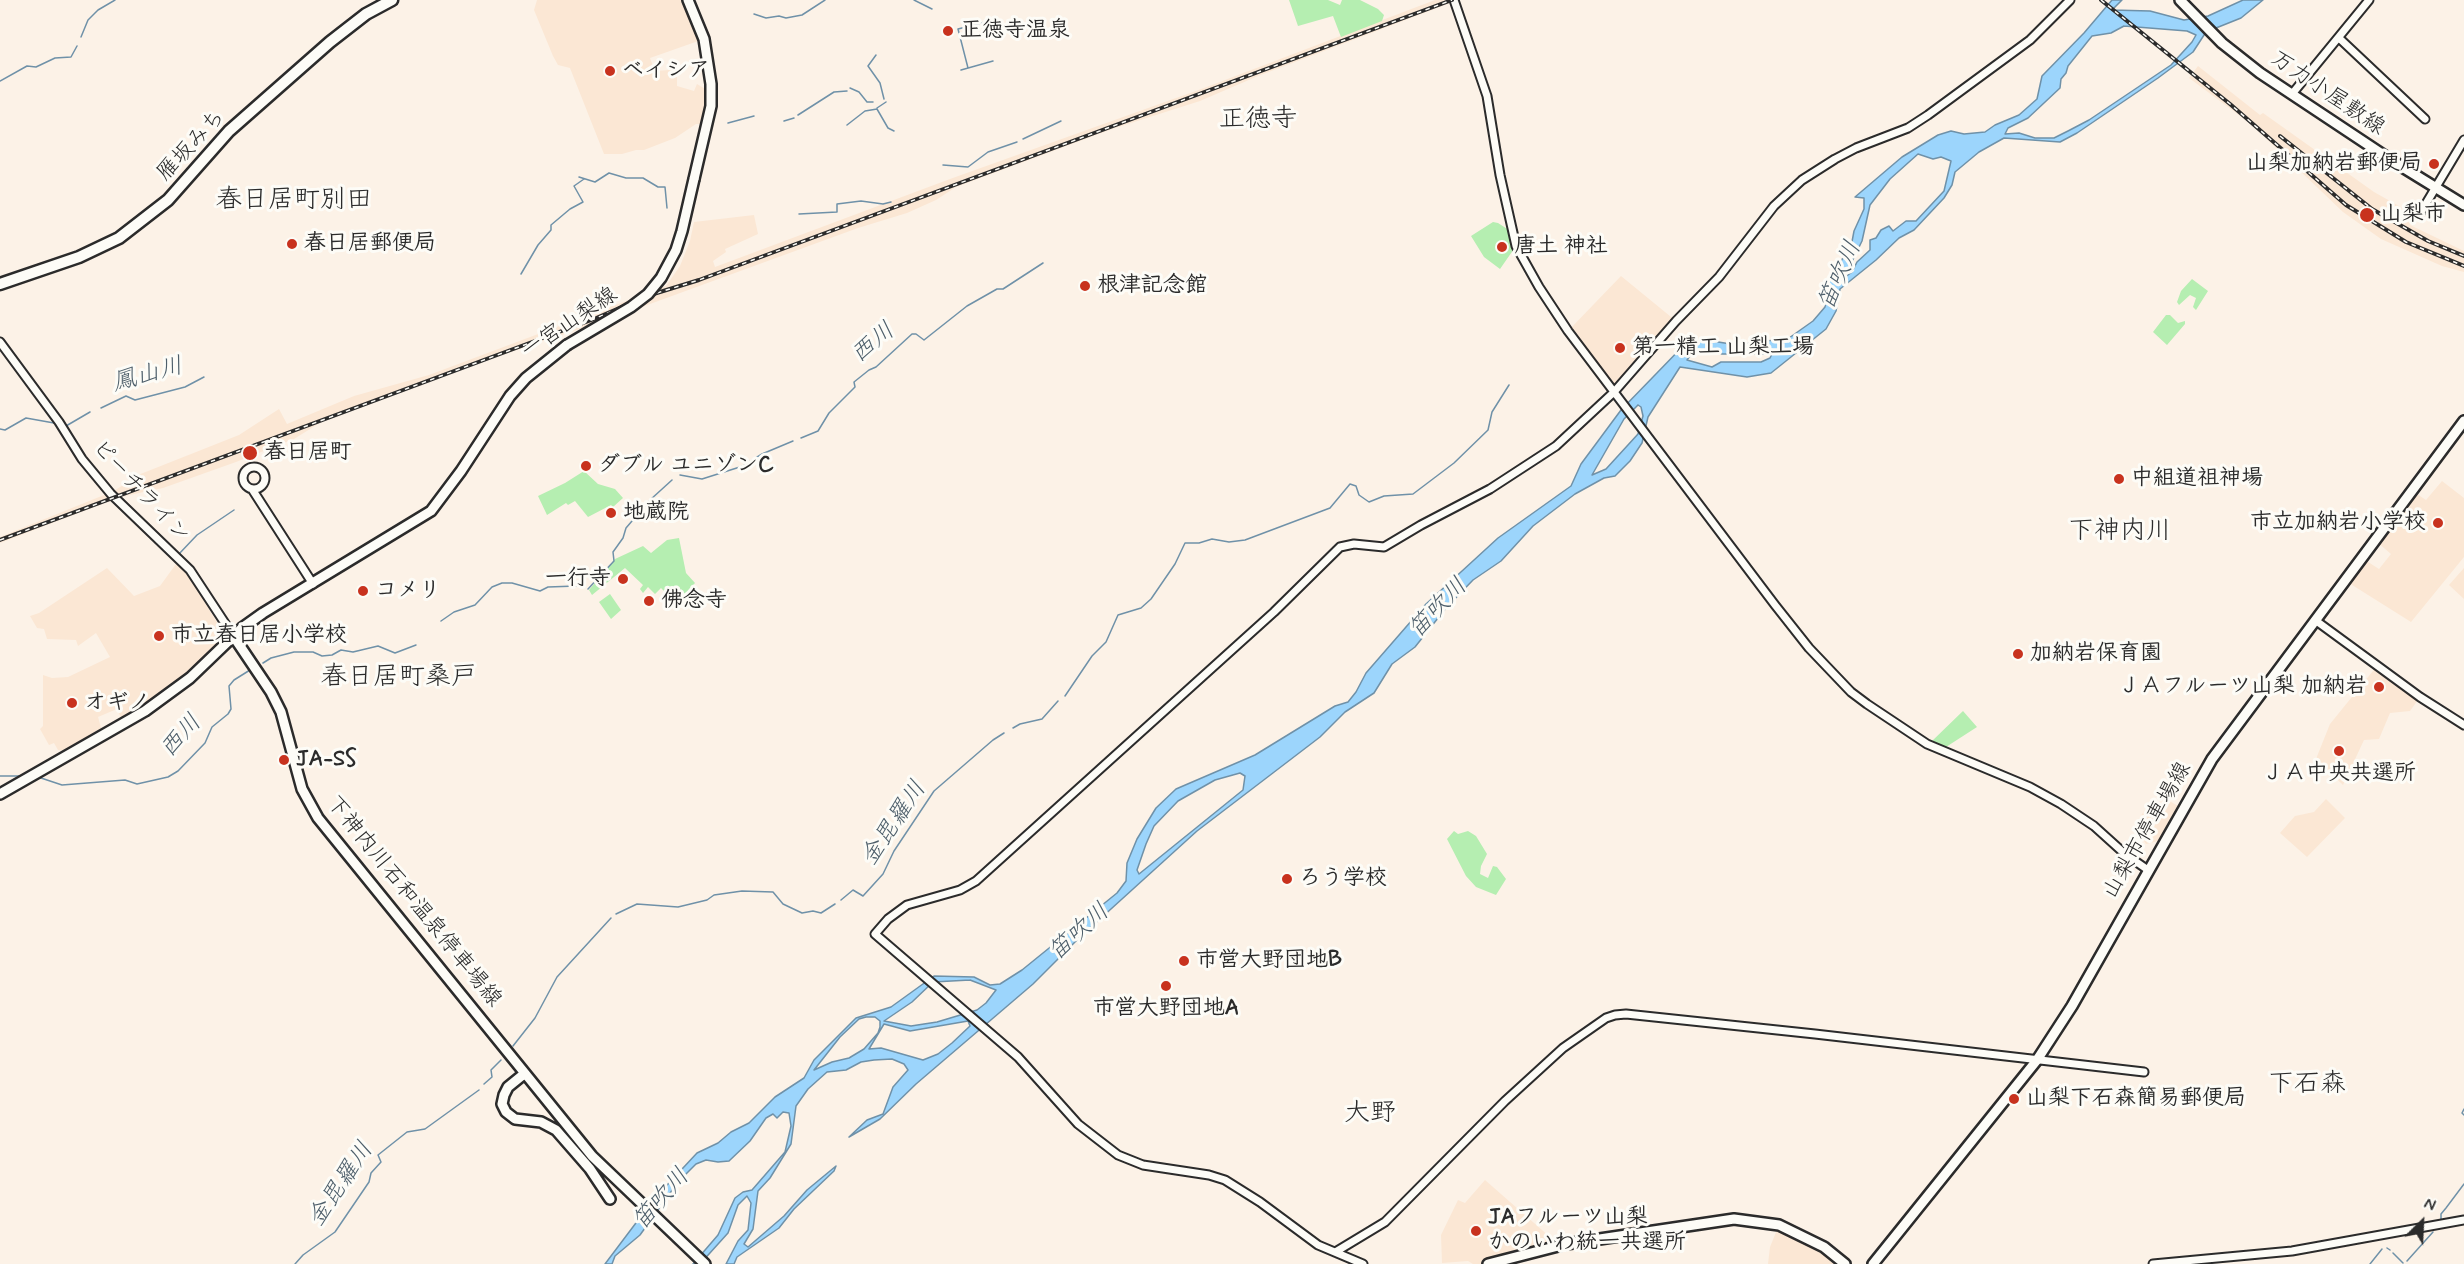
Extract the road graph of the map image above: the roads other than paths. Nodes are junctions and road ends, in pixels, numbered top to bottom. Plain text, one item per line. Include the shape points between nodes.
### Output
1 (392, 0) edge
2 (688, 0) edge
3 (1454, 0) edge
4 (2070, 0) edge
5 (2180, 0) edge
6 (2369, 0) edge
7 (2339, 38) junction
8 (2292, 94) junction
9 (2425, 119) dead end
10 (2464, 140) edge
11 (2435, 188) junction
12 (2464, 205) edge
13 (2421, 212) dead end
14 (0, 284) edge
15 (0, 342) edge
16 (1615, 393) junction
17 (2464, 421) edge
18 (262, 485) junction
19 (252, 489) junction
20 (270, 514) junction
21 (313, 584) junction
22 (2315, 620) junction
23 (234, 637) junction
24 (2464, 725) edge
25 (0, 794) edge
26 (2148, 870) junction
27 (2037, 1060) junction
28 (2144, 1072) dead end
29 (524, 1074) junction
30 (610, 1199) dead end
31 (2464, 1220) edge
32 (1337, 1251) junction
33 (705, 1264) edge
34 (1363, 1264) edge
35 (1488, 1264) edge
36 (1845, 1264) edge
37 (1873, 1264) edge
38 (2153, 1264) edge

1 - 14 highway, 雁坂みち via 330,42 221,139 168,200 119,238 79,257
2 - 21 main road, 一宮山梨線, bridge via 704,39 711,106 676,250 661,278 631,307 567,345 526,378 431,511
3 - 16 street via 1491,114 1516,246 1539,287
4 - 16 street via 2030,40 1928,115 1908,128 1856,148 1802,180 1774,206 1719,277
5 - 8 main road, 万力小屋敷線 via 2222,43
6 - 7 street
7 - 8 street
7 - 9 street
8 - 11 main road, 万力小屋敷線
10 - 11 street
11 - 12 main road, 万力小屋敷線
11 - 13 street
15 - 23 street, ピーチライン via 82,459 111,494 190,570
16 - 26 street via 1782,614 1851,692 1927,744 2061,804
16 - 32 street via 1556,446 1490,489 1384,547 1354,544 1340,548 1275,612 976,881 896,912 875,934 1030,1069 1078,1124 1118,1155 1143,1165 1209,1174 1225,1180 1318,1245
17 - 22 main road, 山梨市停車場線
18 - 19 street
18 - 19 street via 263,471 250,467 243,479
18 - 20 street
19 - 20 street
20 - 21 street
21 - 23 main road, 一宮山梨線 via 263,613
22 - 24 street
22 - 26 main road, 山梨市停車場線 via 2212,759
23 - 25 main road via 190,678 145,711
23 - 29 main road, 下神内川石和温泉停車場線 via 272,692 302,789 318,818
26 - 27 main road, 山梨市停車場線
27 - 28 street
27 - 32 street via 1615,1015 1563,1047 1385,1222
27 - 37 main road, 山梨市停車場線
29 - 30 main road via 504,1095 502,1104 506,1112 515,1119 541,1122 556,1131
29 - 33 main road, 下神内川石和温泉停車場線 via 592,1156
31 - 38 street via 2292,1251
32 - 34 street
35 - 36 main road via 1559,1245 1734,1219 1790,1229 1824,1247

